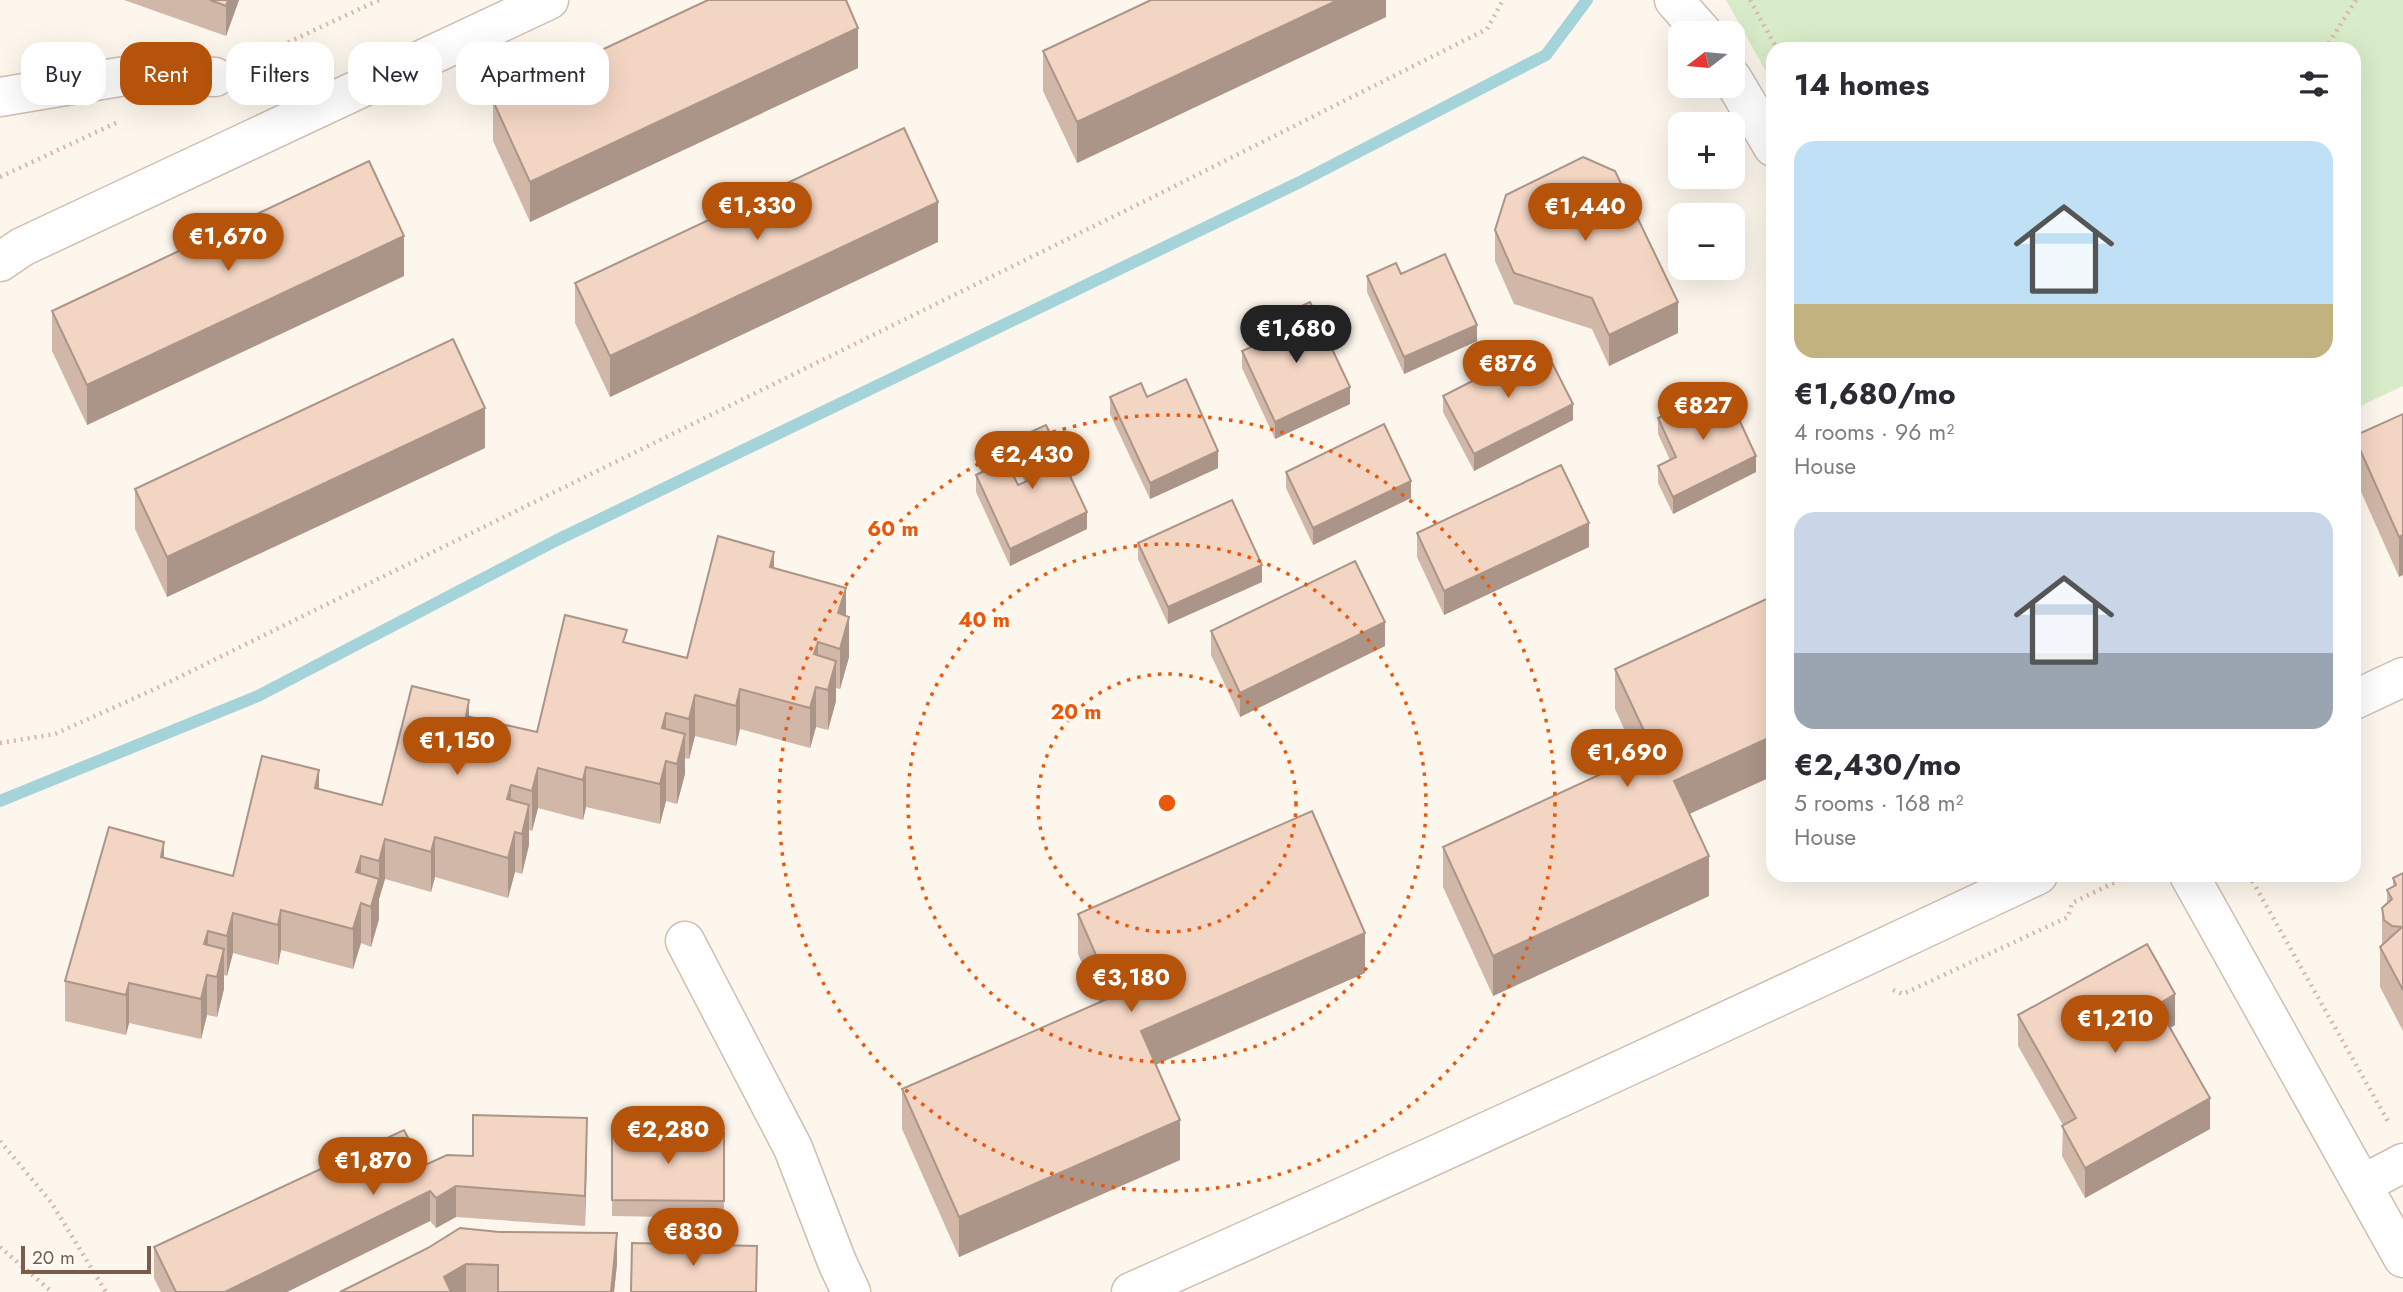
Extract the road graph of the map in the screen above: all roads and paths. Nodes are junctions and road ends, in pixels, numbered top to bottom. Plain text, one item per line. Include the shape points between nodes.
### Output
1 (549, 0) edge
2 (1503, 0) edge
3 (1674, 0) edge
4 (1691, 0) edge
5 (1750, 0) edge
6 (2356, 0) edge
7 (1692, 21) edge
8 (1702, 21) edge
9 (1773, 42) edge
10 (2329, 42) edge
11 (215, 77) dead end
12 (0, 97) edge
13 (1744, 98) edge
14 (1766, 135) edge
15 (0, 262) edge
16 (2403, 677) edge
17 (2361, 697) edge
18 (0, 743) edge
19 (2023, 882) edge
20 (2193, 882) edge
21 (2253, 882) edge
22 (685, 941) dead end
23 (0, 1141) edge
24 (2400, 1149) edge
25 (2363, 1184) junction
26 (0, 1247) edge
27 (2403, 1258) edge
28 (52, 1292) edge
29 (106, 1292) edge
30 (852, 1292) edge
31 (1131, 1292) edge

1 - 15 street via 22,247
2 - 18 path via 1487,29 1157,195 158,688 55,734
3 - 7 street
4 - 8 street
5 - 9 path
6 - 10 path
11 - 12 street via 143,73
13 - 14 street
16 - 17 street
19 - 31 street
20 - 25 street
21 - 24 path
22 - 30 street via 793,1148
23 - 29 path via 51,1202
24 - 25 street
25 - 27 street
26 - 28 path

